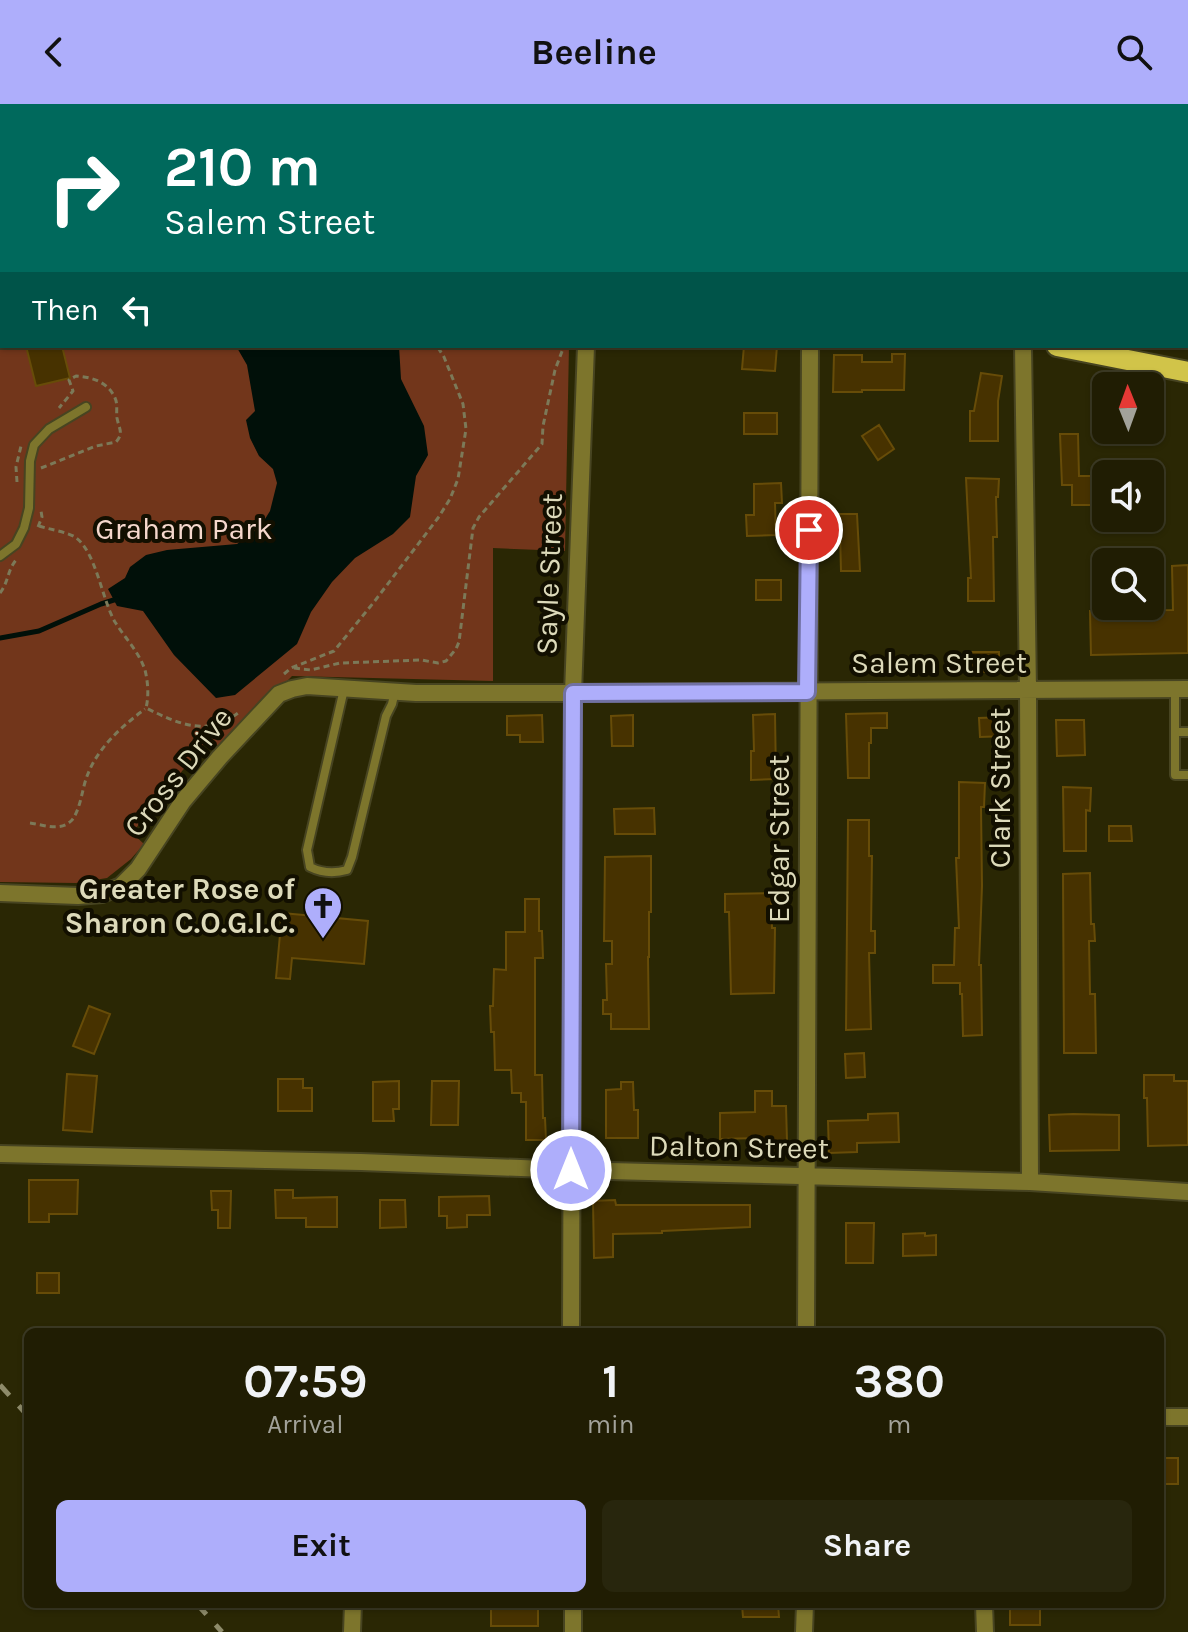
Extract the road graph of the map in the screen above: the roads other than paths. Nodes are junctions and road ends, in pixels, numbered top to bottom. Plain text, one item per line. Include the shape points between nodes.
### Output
1 (586, 348) edge
2 (810, 348) edge
3 (1023, 348) edge
4 (1067, 348) edge
5 (1188, 372) edge
6 (86, 407) dead end
7 (0, 556) edge
8 (307, 686) joint
9 (344, 689) junction
10 (1181, 689) edge
11 (1028, 690) junction
12 (395, 691) junction
13 (807, 692) junction
14 (573, 693) junction
15 (1175, 732) junction
16 (1188, 732) edge
17 (1188, 775) edge
18 (0, 893) edge
19 (0, 1154) edge
20 (571, 1170) junction
21 (805, 1176) junction
22 (1030, 1182) junction
23 (1188, 1192) edge
24 (571, 1328) edge
25 (806, 1328) edge
26 (1164, 1417) edge
27 (1188, 1417) edge
28 (353, 1608) edge
29 (573, 1608) edge
30 (805, 1608) edge
31 (984, 1608) edge
32 (352, 1632) edge
33 (573, 1632) edge
34 (804, 1632) edge
35 (985, 1632) edge

1 - 14 street, Sayle Street
2 - 13 street, Edgar Street
3 - 11 street, Clark Street
4 - 5 main road
6 - 7 lane via 49,429 34,445 24,528 16,544
8 - 9 street, Salem Street
8 - 18 street, Cross Drive via 279,694 220,757 121,886 78,896
9 - 12 street, Salem Street
9 - 12 lane via 307,850 310,867 335,874 347,870 352,857
10 - 11 street, Salem Street
10 - 15 lane
11 - 13 street, Salem Street
11 - 22 street, Clark Street
12 - 14 street, Salem Street
13 - 14 street, Salem Street
13 - 21 street, Edgar Street
14 - 20 street, Sayle Street
15 - 16 lane
15 - 17 lane via 1175,775
19 - 20 street, Dalton Street
20 - 21 street, Dalton Street
20 - 24 street, Sayle Street
21 - 22 street, Dalton Street
21 - 25 street, Edgar Street
22 - 23 street, Dalton Street
26 - 27 street
28 - 32 street
29 - 33 street
30 - 34 street
31 - 35 street

